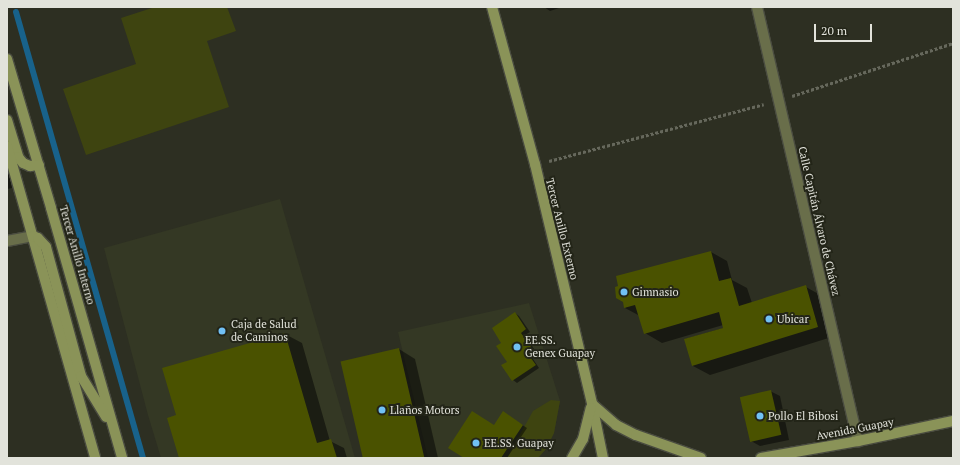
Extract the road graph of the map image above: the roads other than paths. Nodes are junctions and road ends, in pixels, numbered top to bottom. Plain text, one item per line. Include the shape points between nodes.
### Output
1 (492, 7) edge
2 (757, 7) edge
3 (7, 59) edge
4 (7, 73) edge
5 (16, 86) junction
6 (7, 120) edge
7 (7, 146) edge
8 (39, 165) junction
9 (33, 236) junction
10 (7, 241) edge
11 (592, 404) junction
12 (953, 421) edge
13 (114, 429) junction
14 (858, 441) junction
15 (95, 458) edge
16 (122, 458) edge
17 (572, 458) edge
18 (603, 458) edge
19 (701, 458) edge
20 (761, 458) edge

1 - 11 main road, Tercer Anillo Externo via 535,164
2 - 14 street, Calle Capitán Álvaro de Chávez
3 - 5 main road, Tercer Anillo Interno
4 - 5 main road
5 - 8 main road, Tercer Anillo Interno
6 - 8 main road via 18,157 30,166
7 - 9 main road
8 - 13 main road, Tercer Anillo Interno
9 - 10 street
9 - 13 main road via 46,247 81,376
9 - 15 main road
11 - 17 main road via 583,438
11 - 18 main road, Tercer Anillo Externo
11 - 19 main road via 616,425 636,436
12 - 14 main road, Avenida Guapay
13 - 16 main road, Tercer Anillo Interno
14 - 20 main road, Avenida Guapay

